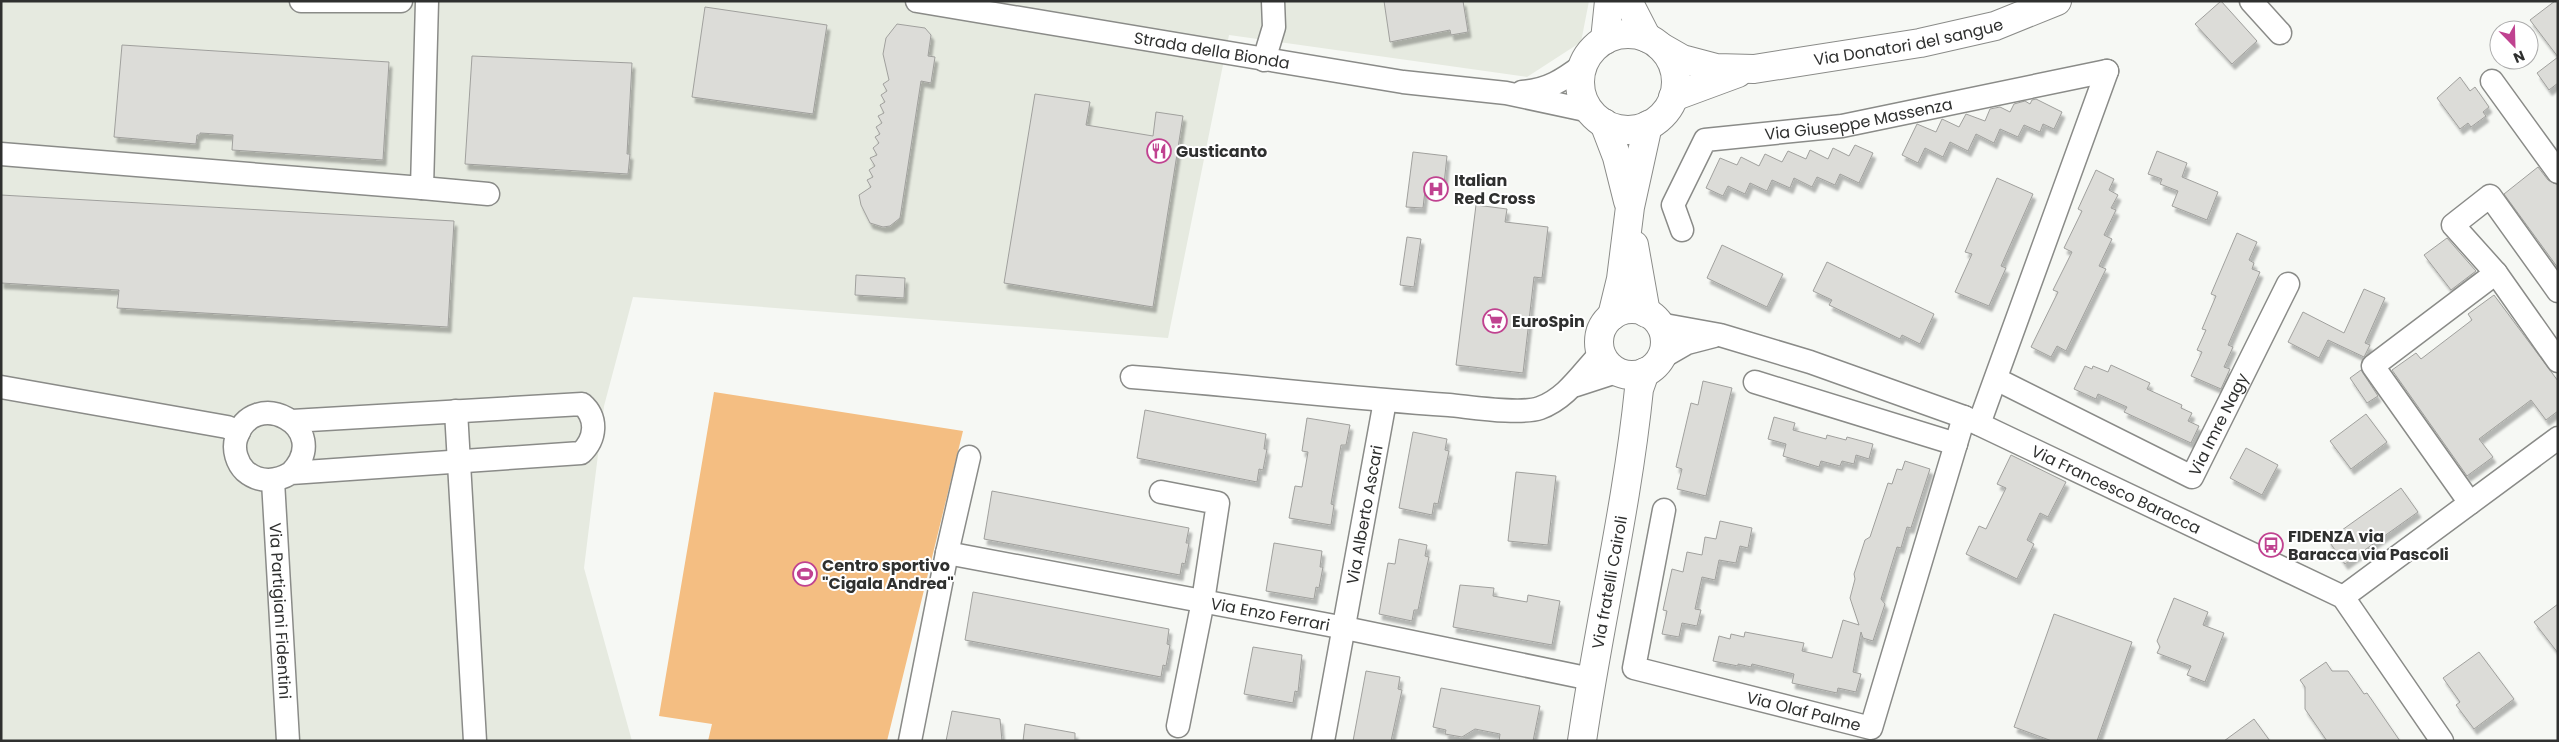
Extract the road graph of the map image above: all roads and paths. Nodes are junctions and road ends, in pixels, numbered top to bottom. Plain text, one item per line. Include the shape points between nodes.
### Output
1 (301, 1) edge
2 (401, 1) edge
3 (427, 1) edge
4 (917, 1) edge
5 (1272, 1) edge
6 (1609, 1) edge
7 (1628, 1) edge
8 (2057, 1) edge
9 (2250, 1) edge
10 (2280, 33) dead end
11 (1605, 40) junction
12 (1654, 42) junction
13 (1264, 60) junction
14 (1583, 64) junction
15 (1754, 69) junction
16 (2492, 81) dead end
17 (1506, 93) junction
18 (1673, 98) junction
19 (1597, 117) junction
20 (1648, 125) junction
21 (1, 154) edge
22 (2558, 172) edge
23 (422, 188) junction
24 (488, 194) dead end
25 (1630, 212) junction
26 (1682, 230) dead end
27 (2496, 273) junction
28 (2288, 284) dead end
29 (2558, 292) edge
30 (1612, 316) junction
31 (1653, 319) junction
32 (1720, 335) junction
33 (2558, 361) edge
34 (1628, 366) junction
35 (1132, 377) dead end
36 (1996, 379) junction
37 (1755, 382) dead end
38 (1, 387) edge
39 (1385, 401) junction
40 (456, 411) junction
41 (1972, 420) junction
42 (292, 421) junction
43 (239, 432) junction
44 (2558, 438) edge
45 (1956, 444) junction
46 (969, 458) dead end
47 (457, 461) junction
48 (282, 477) junction
49 (1161, 492) dead end
50 (2470, 503) junction
51 (1664, 510) dead end
52 (947, 553) junction
53 (2343, 597) junction
54 (1203, 601) junction
55 (1345, 628) junction
56 (1591, 679) junction
57 (1178, 726) dead end
58 (288, 741) edge
59 (474, 741) edge
60 (910, 741) edge
61 (1323, 741) edge
62 (1582, 741) edge
63 (2442, 741) edge

1 - 2 street
3 - 23 street
4 - 13 street, Strada della Bionda
5 - 13 street via 1274,27
6 - 11 street
7 - 12 street
8 - 15 street, Via Donatori del sangue via 1995,26 1920,43
9 - 10 street
11 - 12 street via 1633,34
11 - 14 street via 1596,46
12 - 15 street, Via Donatori del sangue via 1682,59 1716,68
12 - 18 street via 1669,57 1675,70
13 - 17 street, Strada della Bionda via 1403,82
14 - 17 street, Strada della Bionda via 1545,89
14 - 19 street via 1580,80 1582,97
15 - 18 street, Via Donatori del sangue via 1698,86
16 - 22 street
17 - 19 street, Strada della Bionda
18 - 20 street via 1667,109
19 - 20 street via 1618,128
19 - 25 street via 1617,157
20 - 25 street
21 - 23 street
23 - 24 street
25 - 30 street via 1621,280
25 - 31 street
26 - 36 street, Via Giuseppe Massenza via 1673,205 1705,140 1842,126 2107,71
27 - 29 street via 2454,225 2490,196
27 - 33 street
27 - 50 street via 2373,366
28 - 36 street, Via Imre Nagy via 2192,477
30 - 31 street via 1629,310
30 - 34 street via 1601,330 1599,339
31 - 32 street, Via Francesco Baracca
31 - 34 street via 1665,341
32 - 34 street via 1687,343
32 - 41 street, Via Francesco Baracca via 1810,362
34 - 39 street via 1576,384 1559,398 1530,411
34 - 56 street, Via fratelli Cairoli via 1636,422 1624,507
35 - 39 street
36 - 41 street
37 - 45 street
38 - 43 street via 227,427
39 - 55 street, Via Alberto Ascari
40 - 42 street
40 - 47 street
40 - 47 street via 582,404 592,416 593,429 591,440 581,453
41 - 45 street, Via Olaf Palme
41 - 53 street, Via Francesco Baracca
42 - 43 street via 283,415 262,413 244,423
42 - 48 street via 304,447 302,457
43 - 48 street via 236,442 239,462 253,476
44 - 50 street
45 - 51 street, Via Olaf Palme via 1871,728 1634,668
46 - 52 street
47 - 48 street
47 - 59 street
48 - 58 street, Via Partigiani Fidentini
49 - 54 street via 1218,503
50 - 53 street
52 - 54 street, Via Enzo Ferrari
52 - 60 street
53 - 63 street
54 - 55 street, Via Enzo Ferrari
54 - 57 street
55 - 56 street, Via Enzo Ferrari
55 - 61 street, Via Alberto Ascari
56 - 62 street, Via fratelli Cairoli

